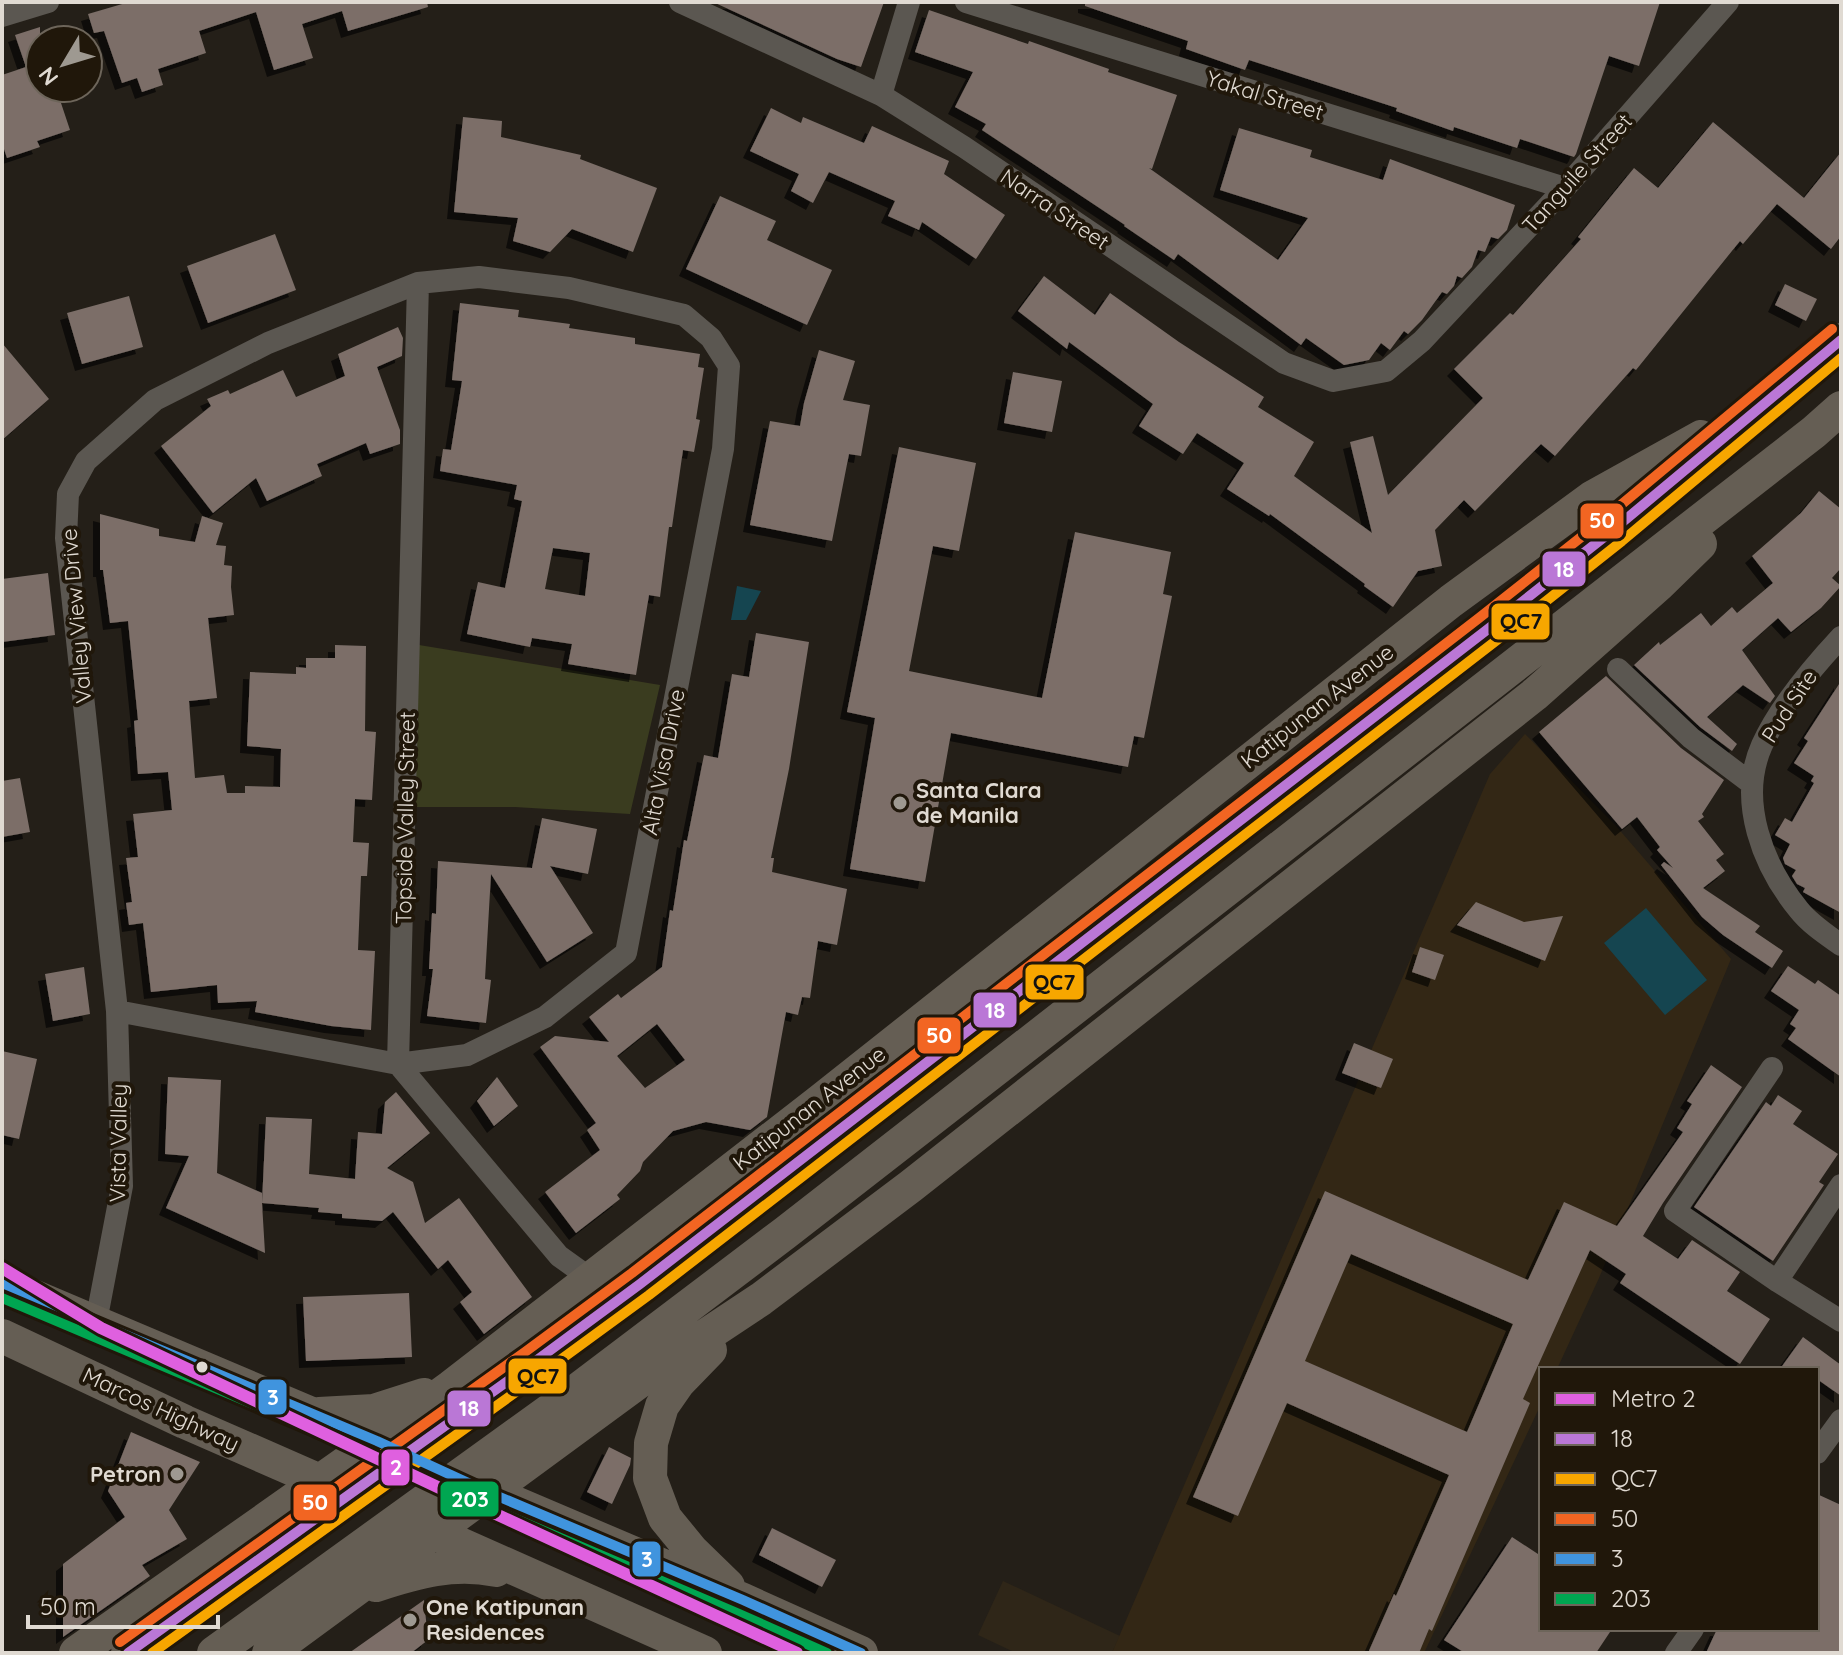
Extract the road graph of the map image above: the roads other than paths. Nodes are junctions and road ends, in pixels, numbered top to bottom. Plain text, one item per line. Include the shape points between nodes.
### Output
1 (48, 2) edge
2 (680, 2) edge
3 (909, 2) edge
4 (966, 2) edge
5 (1728, 2) edge
6 (2, 16) edge
7 (881, 95) junction
8 (1565, 188) junction
9 (418, 283) junction
10 (1841, 340) edge
11 (1422, 341) joint
12 (1774, 396) junction
13 (1841, 408) edge
14 (1814, 432) junction
15 (1841, 637) edge
16 (1618, 669) dead end
17 (1752, 784) junction
18 (1841, 945) edge
19 (117, 1011) junction
20 (398, 1064) junction
21 (1772, 1068) dead end
22 (819, 1102) junction
23 (757, 1149) junction
24 (1841, 1185) edge
25 (911, 1186) junction
26 (846, 1235) junction
27 (591, 1279) junction
28 (1777, 1281) junction
29 (2, 1283) edge
30 (761, 1299) junction
31 (1841, 1321) edge
32 (96, 1322) junction
33 (2, 1336) edge
34 (660, 1366) junction
35 (451, 1387) junction
36 (312, 1414) junction
37 (1841, 1420) edge
38 (377, 1441) junction
39 (1819, 1450) edge
40 (320, 1481) junction
41 (488, 1492) junction
42 (433, 1532) junction
43 (540, 1579) junction
44 (348, 1595) junction
45 (743, 1600) junction
46 (1692, 1631) edge
47 (121, 1639) edge
48 (280, 1649) edge
49 (76, 1653) edge
50 (135, 1653) edge
51 (214, 1653) edge
52 (705, 1653) edge
53 (861, 1653) edge
54 (1676, 1653) edge

1 - 6 street
2 - 7 street, Narra Street
3 - 7 street
4 - 8 street, Yakal Street
5 - 8 street, Tanguile Street
7 - 11 street, Narra Street via 1284,363 1333,381 1386,371
8 - 11 street, Tanguile Street
9 - 19 street, Valley View Drive via 268,343 155,400 86,461 68,494 66,538
9 - 20 street, Topside Valley Street
9 - 20 street, Alta Visa Drive via 479,277 569,288 684,315 711,338 729,366 723,449 626,953 545,1017 467,1055
10 - 12 main road, Katipunan Avenue
12 - 22 main road, Katipunan Avenue via 1593,497 1451,601
12 - 47 main road, Katipunan Avenue via 1488,629 652,1275 533,1363
13 - 14 main road
14 - 25 main road via 1658,585 1534,695
14 - 51 main road via 760,1252
15 - 17 street, Pud Site via 1780,715 1761,747
16 - 17 street via 1691,738
17 - 18 street, Pud Site via 1757,837 1775,875 1800,912
19 - 20 street, Alta Visa Drive
19 - 32 street, Vista Valley via 122,1186
20 - 27 street via 559,1256
21 - 28 street via 1675,1211
22 - 23 main road, Katipunan Avenue
22 - 25 main road via 832,1138 858,1168 874,1180
23 - 26 main road via 808,1149 827,1163 839,1184
23 - 27 main road, Katipunan Avenue
24 - 28 street
25 - 26 main road
26 - 30 main road
27 - 34 main road
27 - 35 main road, Katipunan Avenue
28 - 31 street
29 - 32 main road
30 - 34 main road
30 - 45 main road via 678,1383 662,1406 651,1443 650,1478 665,1518
32 - 36 main road
33 - 40 main road, Marcos Highway
34 - 41 main road
35 - 36 main road via 374,1411
35 - 38 main road, Katipunan Avenue
36 - 38 main road
37 - 39 street
38 - 40 main road, Katipunan Avenue
38 - 41 main road
40 - 42 main road, Marcos Highway
40 - 47 main road, Katipunan Avenue
41 - 42 main road
41 - 45 main road
42 - 43 main road, Marcos Highway
42 - 44 main road
43 - 44 main road via 460,1566 413,1572
43 - 52 main road
44 - 48 main road
45 - 53 main road
46 - 54 street
47 - 49 main road, Katipunan Avenue
47 - 50 main road

